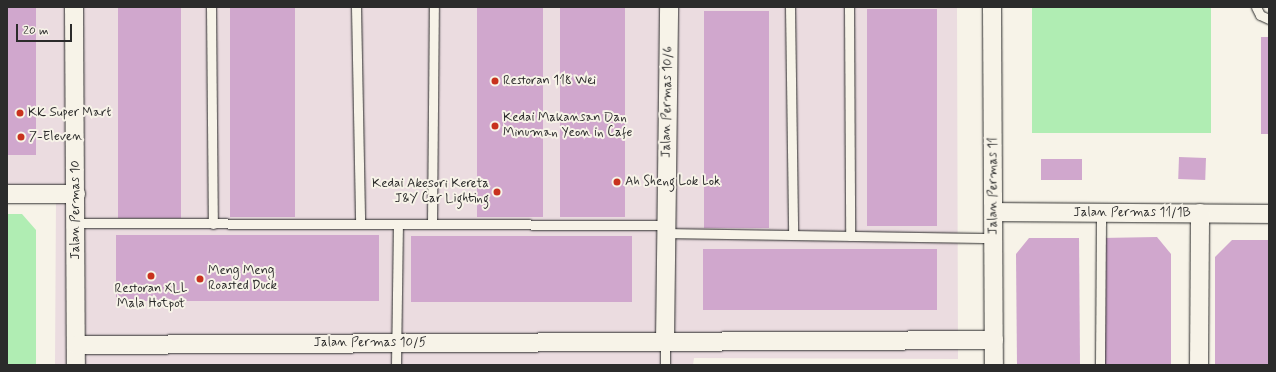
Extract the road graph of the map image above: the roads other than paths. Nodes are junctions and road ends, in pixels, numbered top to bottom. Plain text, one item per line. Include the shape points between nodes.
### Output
1 (74, 7) edge
2 (211, 7) edge
3 (356, 7) edge
4 (434, 7) edge
5 (669, 7) edge
6 (790, 7) edge
7 (849, 7) edge
8 (992, 7) edge
9 (1256, 7) edge
10 (1269, 19) edge
11 (7, 194) edge
12 (76, 194) junction
13 (995, 212) junction
14 (1101, 212) junction
15 (1200, 213) junction
16 (1269, 214) edge
17 (76, 223) junction
18 (214, 224) junction
19 (360, 224) junction
20 (398, 224) junction
21 (432, 224) junction
22 (667, 229) junction
23 (793, 235) junction
24 (850, 236) junction
25 (994, 238) junction
26 (994, 340) junction
27 (665, 342) junction
28 (397, 343) junction
29 (76, 345) junction
30 (76, 365) edge
31 (396, 365) edge
32 (665, 365) edge
33 (994, 365) edge
34 (1100, 365) edge
35 (1199, 365) edge

1 - 12 street, Jalan Permas 10
2 - 18 lane
3 - 19 lane
4 - 21 lane
5 - 22 street, Jalan Permas 10/6
6 - 23 lane
7 - 24 lane
8 - 13 street, Jalan Permas 11
9 - 10 lane via 1260,15
11 - 12 street
12 - 17 street, Jalan Permas 10
13 - 14 street, Jalan Permas 11/1B
13 - 25 street, Jalan Permas 11
14 - 15 street, Jalan Permas 11/1B
14 - 34 lane
15 - 16 street, Jalan Permas 11/1B
15 - 35 street
17 - 18 lane
17 - 29 street, Jalan Permas 10
18 - 19 lane
19 - 20 lane
20 - 21 lane
20 - 28 lane
21 - 22 lane
22 - 23 lane
22 - 27 street, Jalan Permas 10/6
23 - 24 lane
24 - 25 lane
25 - 26 street, Jalan Permas 11
26 - 27 street, Jalan Permas 10/5
26 - 33 street, Jalan Permas 11
27 - 28 street, Jalan Permas 10/5
27 - 32 lane
28 - 29 street, Jalan Permas 10/5
28 - 31 lane
29 - 30 street, Jalan Permas 10

